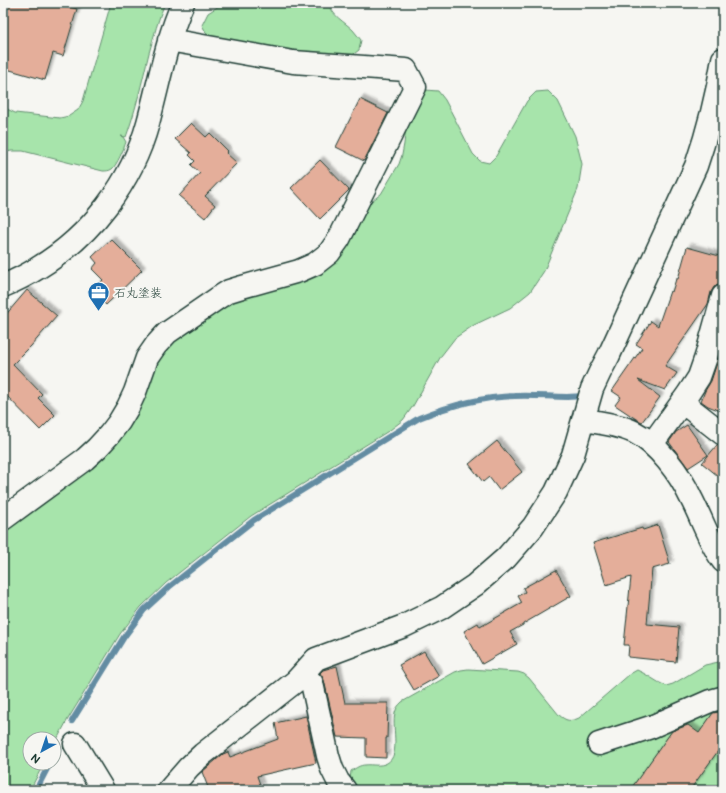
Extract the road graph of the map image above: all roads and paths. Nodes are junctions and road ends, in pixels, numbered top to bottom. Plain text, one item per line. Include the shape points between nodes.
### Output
1 (183, 3) edge
2 (169, 40) junction
3 (723, 59) edge
4 (721, 83) edge
5 (3, 286) edge
6 (723, 296) edge
7 (682, 402) junction
8 (588, 404) junction
9 (723, 434) edge
10 (652, 444) junction
11 (3, 519) edge
12 (723, 561) edge
13 (303, 675) junction
14 (723, 700) edge
15 (75, 744) dead end
16 (599, 744) dead end
17 (103, 790) edge
18 (169, 790) edge
19 (346, 790) edge

1 - 2 street
2 - 5 street via 146,131 128,173 114,196 98,217 60,253
2 - 11 street via 293,62 406,70 414,87 339,239 329,253 316,264 299,271 229,291 167,333 147,358 128,407 105,440 85,459
3 - 4 street
4 - 8 street via 696,166 600,372
6 - 7 street via 699,377
7 - 9 street
7 - 10 street
8 - 10 street via 611,424 633,431
8 - 13 street via 573,455 556,492 533,527 506,558 475,585 441,608 404,626 316,660
10 - 12 street via 682,482
13 - 18 street via 203,754
13 - 19 street via 312,684 332,769
14 - 16 street via 721,698 710,701 651,727
15 - 17 street

